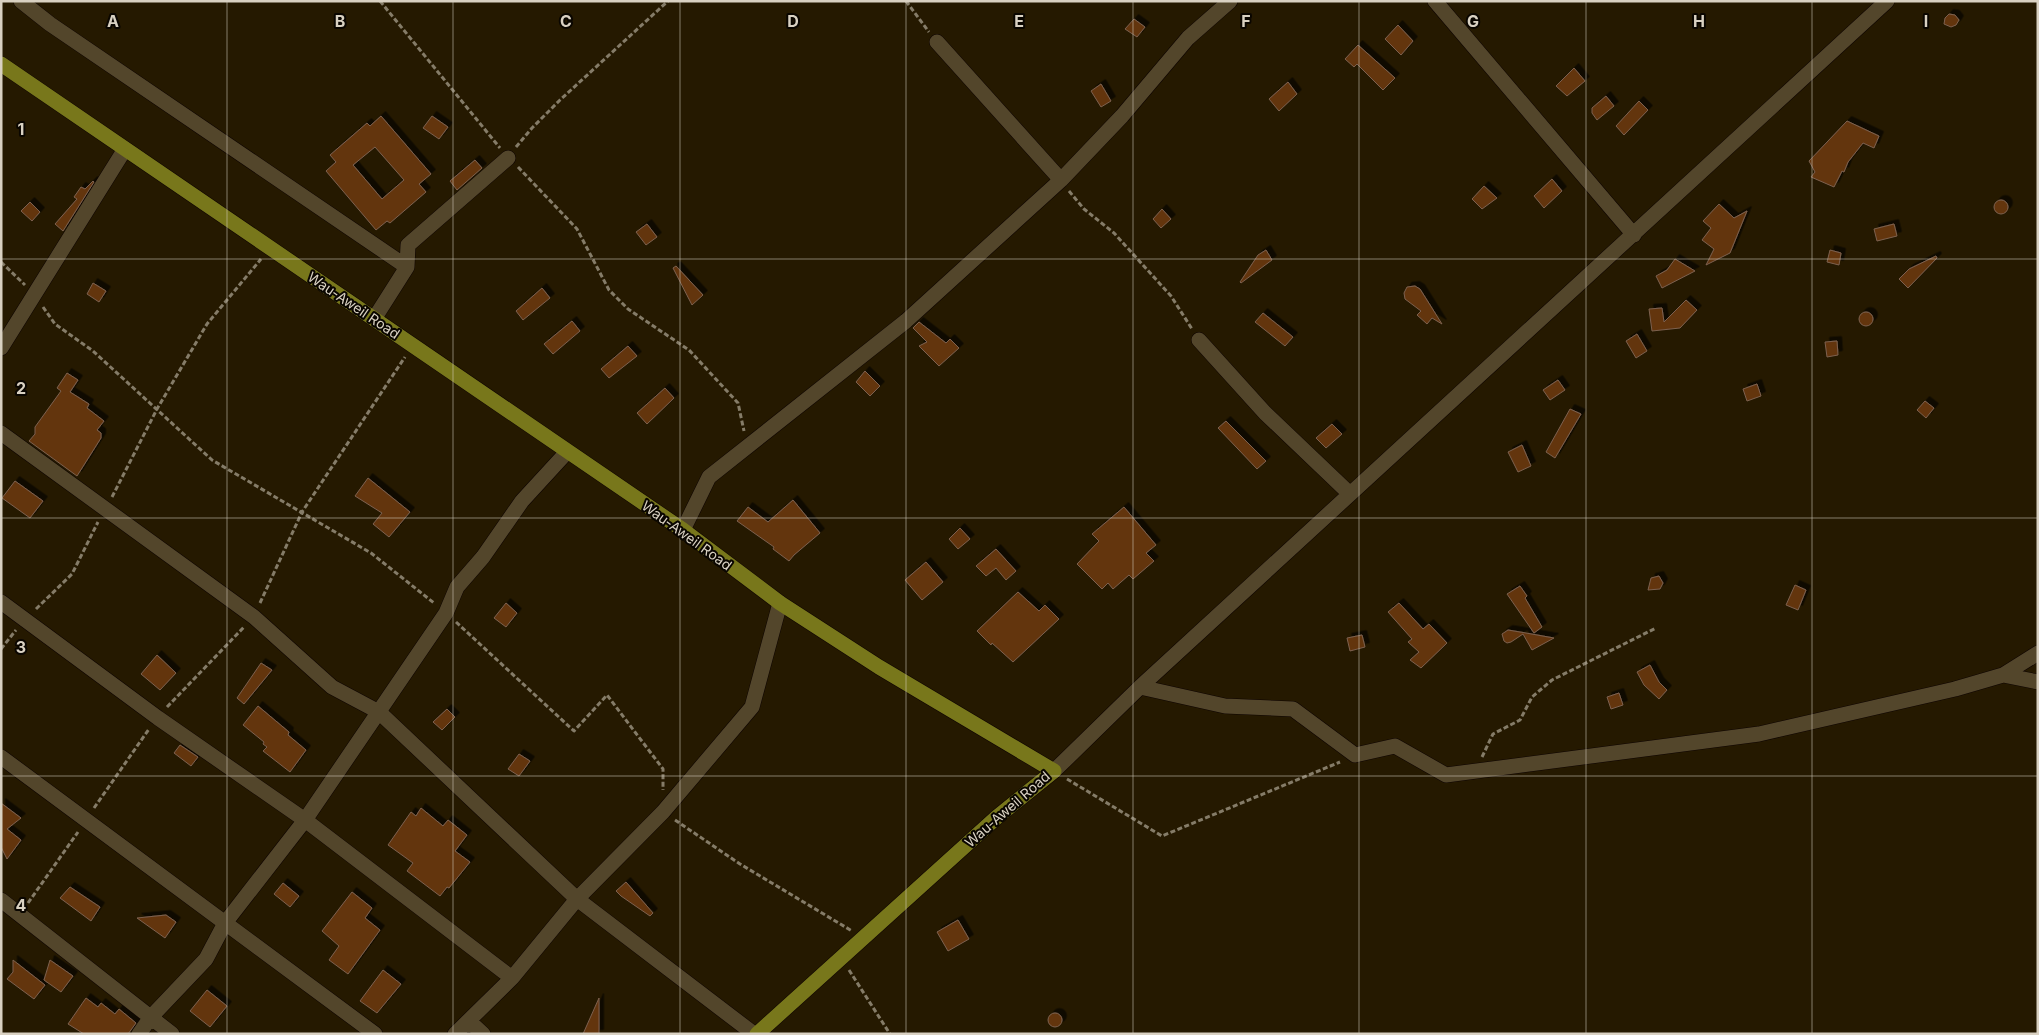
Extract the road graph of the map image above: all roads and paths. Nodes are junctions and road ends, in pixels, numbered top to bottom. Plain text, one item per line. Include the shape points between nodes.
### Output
1 (21, 1) edge
2 (380, 1) edge
3 (668, 1) edge
4 (906, 1) edge
5 (1230, 1) edge
6 (1435, 1) edge
7 (1887, 1) edge
8 (937, 42) joint
9 (1, 64) edge
10 (125, 148) junction
11 (508, 158) junction
12 (1061, 180) junction
13 (1634, 234) junction
14 (270, 248) junction
15 (407, 267) junction
16 (374, 320) junction
17 (1199, 340) joint
18 (413, 344) junction
19 (1, 348) edge
20 (1, 433) edge
21 (742, 451) junction
22 (567, 452) junction
23 (1350, 494) junction
24 (105, 510) junction
25 (683, 530) junction
26 (1, 602) edge
27 (780, 603) junction
28 (254, 617) junction
29 (24, 620) junction
30 (1656, 628) dead end
31 (1, 649) edge
32 (2038, 653) edge
33 (2003, 675) junction
34 (2038, 682) edge
35 (1140, 687) junction
36 (379, 712) junction
37 (158, 718) junction
38 (1355, 755) junction
39 (1, 757) edge
40 (1054, 771) junction
41 (1477, 772) junction
42 (86, 820) junction
43 (305, 820) junction
44 (577, 899) junction
45 (1, 900) edge
46 (20, 915) junction
47 (225, 923) junction
48 (841, 957) junction
49 (512, 978) junction
50 (150, 1017) junction
51 (469, 1020) junction
52 (139, 1034) edge
53 (172, 1034) edge
54 (375, 1034) edge
55 (455, 1034) edge
56 (483, 1034) edge
57 (755, 1034) edge
58 (890, 1034) edge

1 - 15 street
2 - 11 path
3 - 11 path via 560,100
4 - 8 path
5 - 12 street via 1188,38 1122,116
6 - 13 street
7 - 13 street
8 - 12 street
9 - 10 main road, Wau-Aweil Road
10 - 14 main road, Wau-Aweil Road
10 - 19 street
11 - 15 street via 408,245
11 - 21 path via 577,229 609,290 628,309 689,350 738,404 744,428
12 - 17 path via 1084,209 1114,232 1171,296
12 - 21 street via 906,321
13 - 23 street
14 - 16 main road, Wau-Aweil Road
14 - 24 path via 207,324 156,410
15 - 16 street
16 - 18 main road, Wau-Aweil Road
17 - 23 street via 1265,413
18 - 22 main road, Wau-Aweil Road
18 - 28 path via 302,512
20 - 24 street
21 - 25 street via 709,477
22 - 25 main road, Wau-Aweil Road
22 - 36 street via 522,501 483,557 456,587 446,613
23 - 35 street
24 - 28 street
24 - 29 path via 72,574
25 - 27 main road, Wau-Aweil Road
26 - 29 street
27 - 40 main road, Wau-Aweil Road via 879,667
27 - 44 street via 752,707 663,812
28 - 36 street via 332,687
28 - 37 path
29 - 31 path
29 - 37 street
30 - 41 path via 1552,680 1532,697 1520,720 1493,734
32 - 33 street
33 - 34 street
33 - 41 street via 1759,734
35 - 38 street via 1225,706 1293,709
35 - 40 street
36 - 43 street
36 - 44 street
37 - 42 path
37 - 43 street
38 - 40 path via 1162,836
38 - 41 street via 1395,746 1446,775
39 - 42 street
40 - 48 main road, Wau-Aweil Road via 997,817
42 - 46 path
42 - 47 street
43 - 47 street
43 - 49 street
44 - 49 street
44 - 57 street
45 - 46 street
46 - 50 street
47 - 50 street via 206,959
47 - 54 street
48 - 57 main road, Wau-Aweil Road
48 - 58 path
49 - 51 street
50 - 52 street
50 - 53 street
51 - 55 street
51 - 56 street

